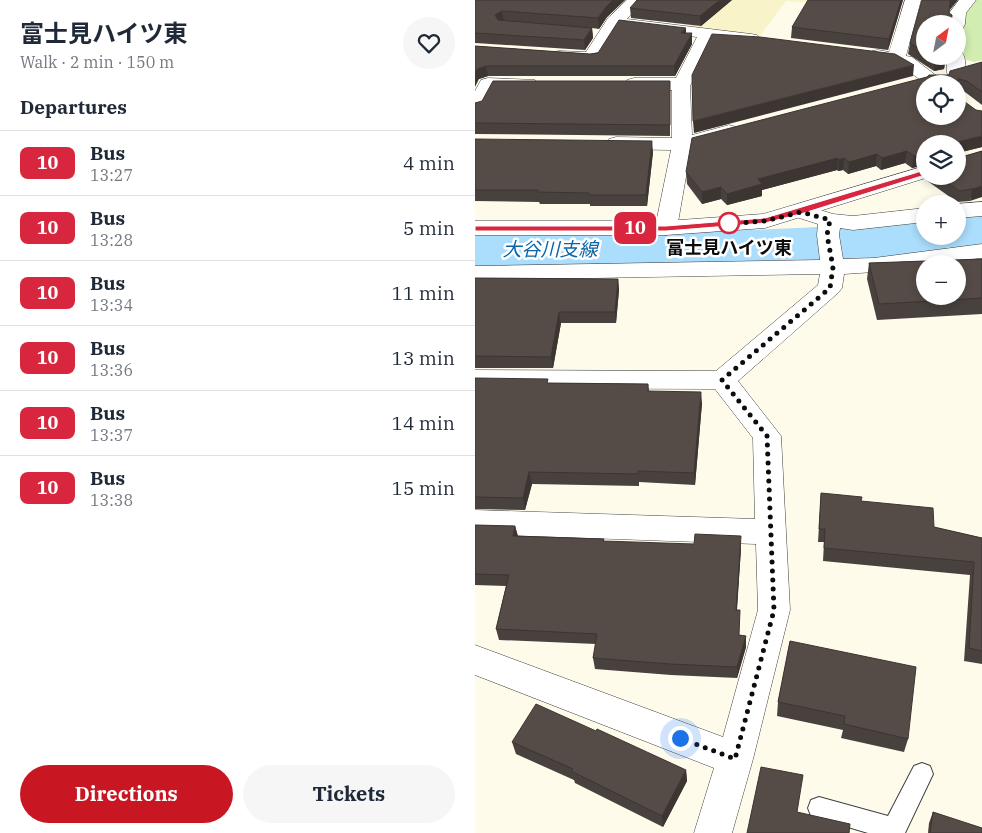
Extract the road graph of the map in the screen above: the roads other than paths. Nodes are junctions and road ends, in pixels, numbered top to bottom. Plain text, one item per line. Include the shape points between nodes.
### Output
1 (636, 0) edge
2 (913, 0) edge
3 (968, 0) edge
4 (958, 15) edge
5 (606, 30) junction
6 (707, 34) junction
7 (764, 41) edge
8 (859, 53) edge
9 (543, 54) edge
10 (896, 58) junction
11 (962, 66) edge
12 (925, 75) edge
13 (947, 75) edge
14 (547, 84) edge
15 (615, 84) edge
16 (682, 84) junction
17 (913, 84) edge
18 (916, 84) edge
19 (475, 107) edge
20 (751, 126) edge
21 (599, 143) edge
22 (681, 144) junction
23 (916, 175) edge
24 (982, 208) edge
25 (966, 210) edge
26 (801, 212) junction
27 (916, 216) edge
28 (475, 228) edge
29 (666, 228) junction
30 (830, 245) junction
31 (982, 252) edge
32 (475, 273) edge
33 (475, 379) edge
34 (722, 380) junction
35 (475, 522) edge
36 (771, 532) junction
37 (475, 660) edge
38 (735, 759) junction
39 (922, 774) dead end
40 (819, 808) dead end
41 (894, 831) edge
42 (713, 833) edge

1 - 5 street
2 - 10 street
3 - 4 street
5 - 6 street
5 - 9 street via 591,58
6 - 7 street
6 - 16 street
8 - 10 street
10 - 12 street
11 - 13 street
14 - 19 street via 488,84
15 - 16 street
16 - 22 street
17 - 18 street
20 - 22 street
21 - 22 street
22 - 29 street
23 - 26 street
24 - 25 street
26 - 29 street via 765,221
26 - 30 street
27 - 30 street via 853,223
28 - 29 street
30 - 31 street via 874,265
30 - 32 street
30 - 34 street via 830,288
33 - 34 street
34 - 36 street via 767,436
35 - 36 street
36 - 38 street via 774,610
37 - 38 street
38 - 42 street
39 - 41 lane
40 - 41 lane

